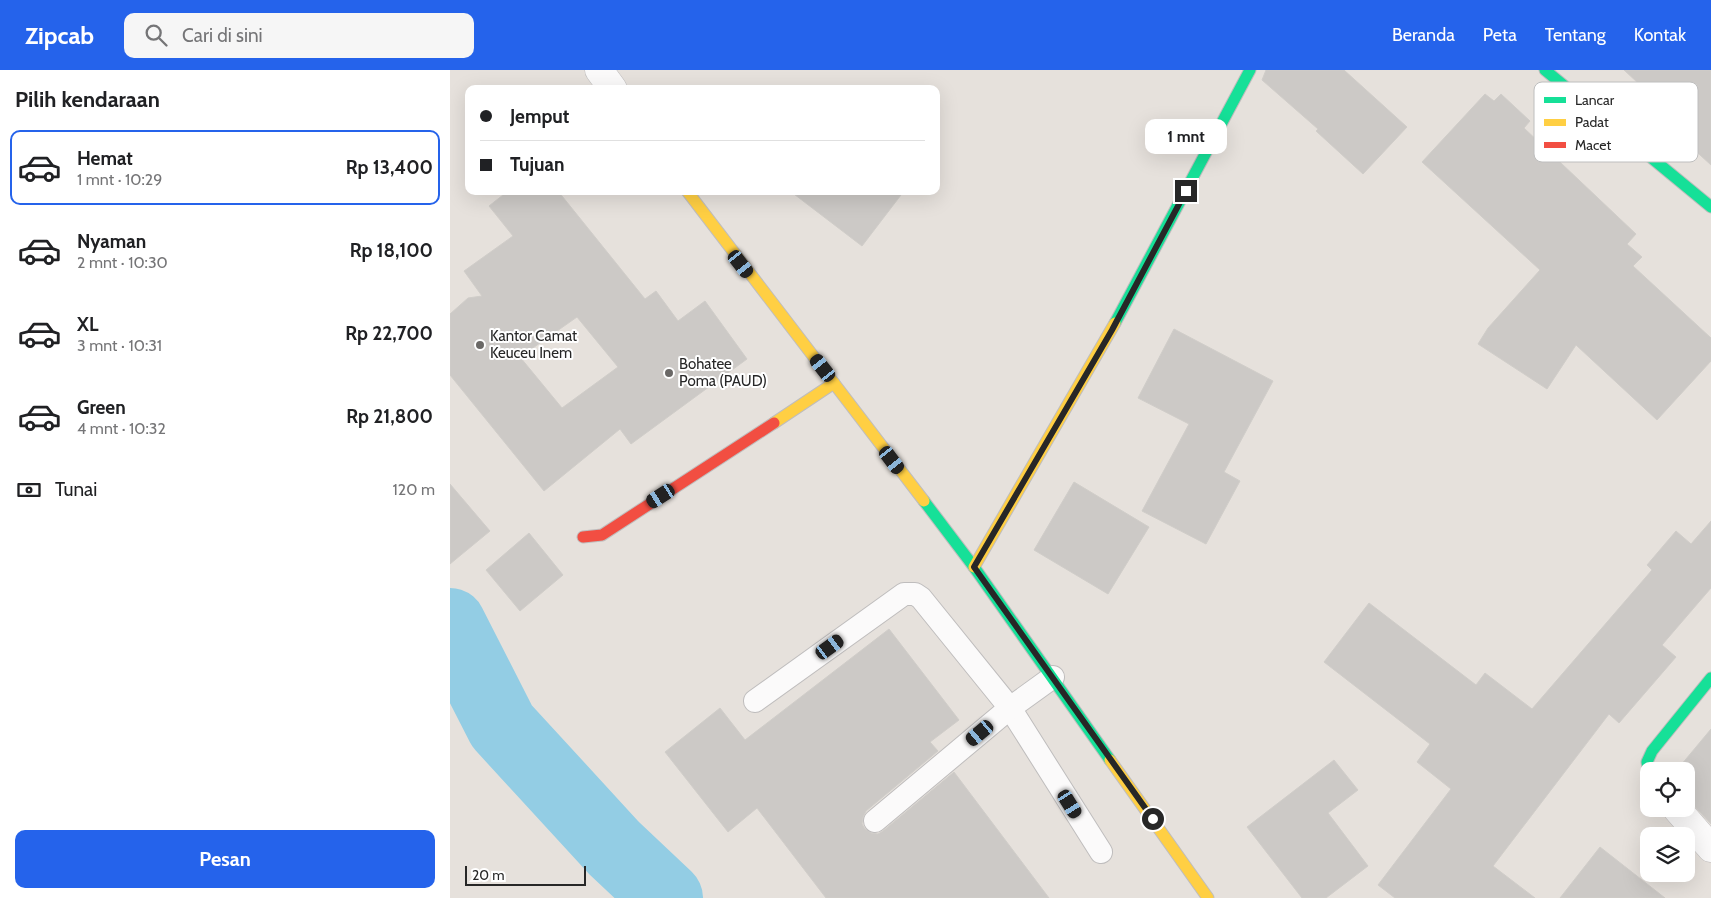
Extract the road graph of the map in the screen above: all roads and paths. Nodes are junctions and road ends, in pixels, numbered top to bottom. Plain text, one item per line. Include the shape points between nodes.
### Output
1 (599, 70) edge
2 (1250, 70) edge
3 (1544, 70) edge
4 (1558, 82) edge
5 (610, 85) edge
6 (1655, 162) edge
7 (690, 195) edge
8 (1711, 207) edge
9 (834, 383) junction
10 (583, 537) dead end
11 (974, 567) junction
12 (1053, 677) junction
13 (1711, 678) edge
14 (755, 701) dead end
15 (1010, 708) junction
16 (1646, 762) edge
17 (1684, 817) edge
18 (875, 821) dead end
19 (1711, 848) edge
20 (1100, 852) dead end
21 (1208, 898) edge

1 - 5 street
2 - 11 street via 1112,330
3 - 4 street
6 - 8 street
7 - 9 street
9 - 10 street via 602,535
9 - 11 street
11 - 12 street
12 - 15 lane
12 - 21 street
13 - 16 street
14 - 15 lane via 904,594 915,594
15 - 18 lane
15 - 20 lane
17 - 19 street

